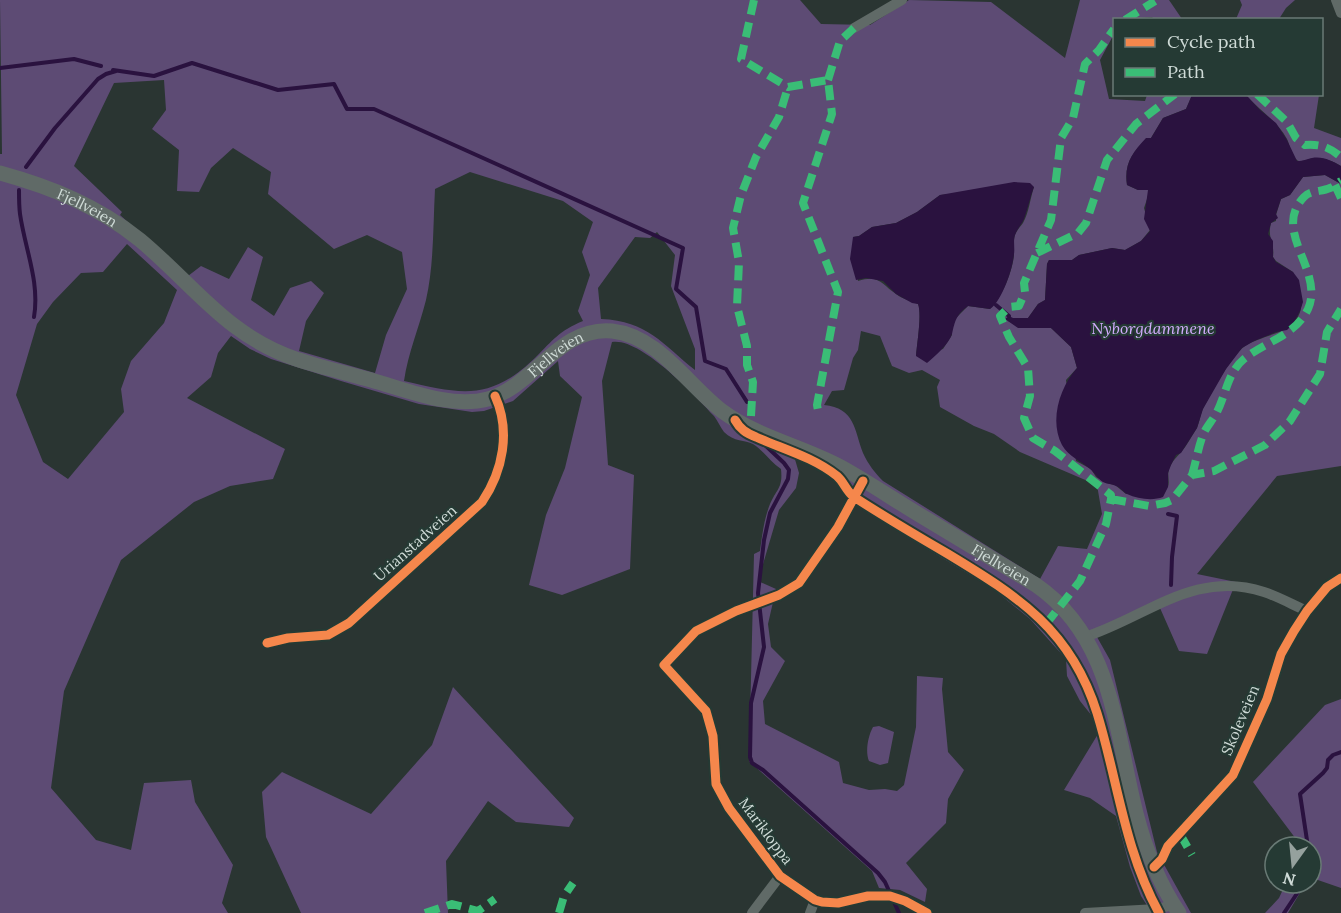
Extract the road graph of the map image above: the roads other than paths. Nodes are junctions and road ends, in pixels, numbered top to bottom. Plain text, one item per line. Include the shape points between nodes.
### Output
1 (902, 0) edge
2 (1336, 0) edge
3 (1341, 13) edge
4 (854, 28) dead end
5 (0, 173) edge
6 (495, 396) junction
7 (863, 481) junction
8 (1341, 578) edge
9 (1306, 611) junction
10 (1085, 637) junction
11 (267, 643) dead end
12 (1154, 867) junction
13 (780, 876) junction
14 (815, 900) junction
15 (1176, 909) edge
16 (752, 913) edge
17 (810, 913) edge
18 (927, 913) edge
19 (1085, 913) edge

1 - 4 street
2 - 3 street
5 - 6 main road, Fjellveien via 57,191 109,218 139,240 230,324 266,347 305,362 444,399 477,401
6 - 7 main road, Fjellveien via 515,386 566,344 591,333 614,331 649,345 735,420 824,459
6 - 11 street, Urianstadveien via 502,418 503,450 492,486 482,502 349,623 328,635
7 - 10 main road, Fjellveien via 1043,590 1068,612
7 - 13 street, Marikloppa via 838,527 799,583 696,631 664,665 706,711 719,791
8 - 9 street, Skoleveien via 1327,587
9 - 10 street via 1264,592 1220,585 1162,602
9 - 12 street, Skoleveien via 1281,654 1267,699 1233,775 1168,846
10 - 12 main road, Fjellveien via 1112,702 1136,812
12 - 15 main road, Fjellveien
13 - 14 street, Marikloppa
13 - 16 street, Marikloppa
14 - 17 street
14 - 18 street via 838,903 868,896 899,898
15 - 19 street

